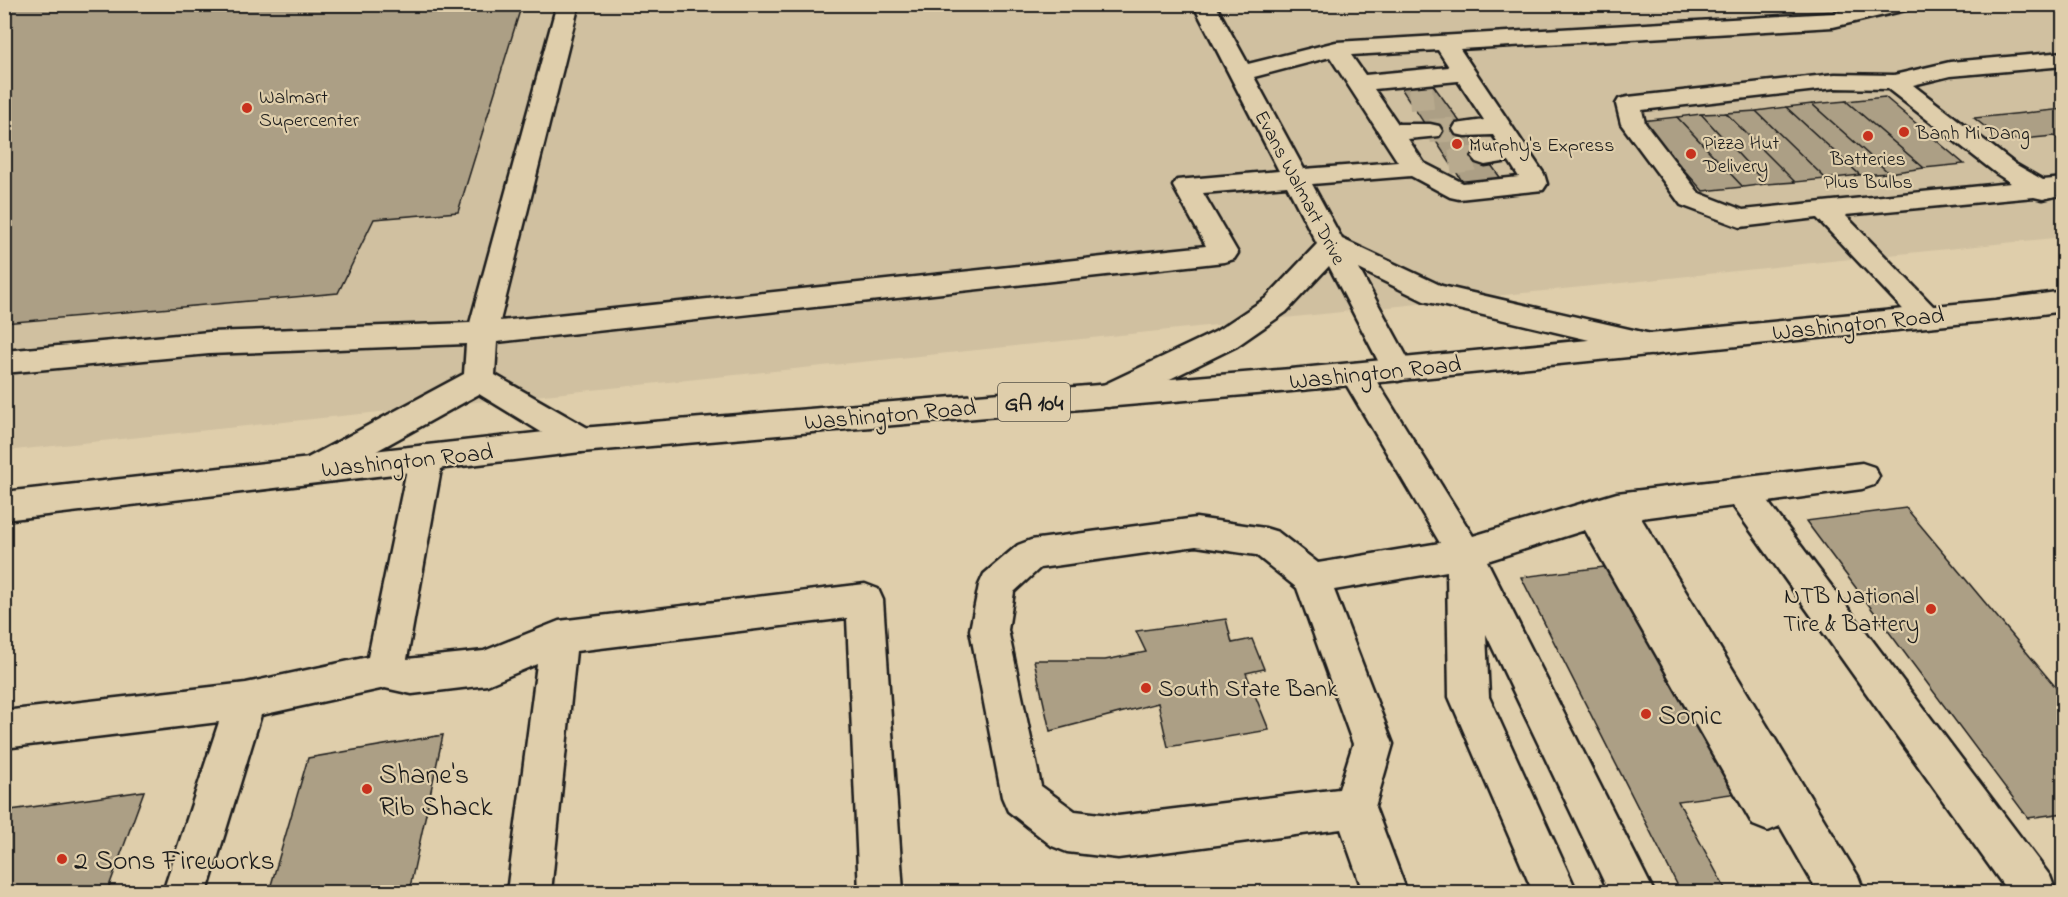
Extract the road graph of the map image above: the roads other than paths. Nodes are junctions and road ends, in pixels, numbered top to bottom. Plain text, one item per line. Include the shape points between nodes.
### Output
1 (568, 4) edge
2 (1204, 4) edge
3 (1902, 4) edge
4 (1445, 43) junction
5 (1336, 50) junction
6 (2064, 59) edge
7 (1241, 73) junction
8 (1464, 73) junction
9 (1921, 76) junction
10 (1894, 82) junction
11 (1365, 92) junction
12 (1479, 94) junction
13 (1442, 96) tunnel mouth
14 (1409, 99) tunnel mouth
15 (1500, 127) junction
16 (1465, 129) tunnel mouth
17 (1430, 131) tunnel mouth
18 (1391, 132) junction
19 (1969, 140) junction
20 (1516, 152) junction
21 (1485, 157) tunnel mouth
22 (1450, 162) tunnel mouth
23 (1415, 168) junction
24 (1295, 177) junction
25 (2051, 187) edge
26 (2064, 208) edge
27 (1824, 209) junction
28 (1332, 245) junction
29 (2064, 301) edge
30 (1926, 316) junction
31 (482, 333) junction
32 (1653, 344) junction
33 (4, 362) edge
34 (1398, 370) junction
35 (1356, 374) junction
36 (479, 380) junction
37 (1108, 396) junction
38 (581, 440) junction
39 (423, 458) junction
40 (314, 470) junction
41 (1862, 476) dead end
42 (1742, 492) junction
43 (4, 506) edge
44 (1606, 511) junction
45 (1465, 553) junction
46 (1312, 579) junction
47 (560, 637) junction
48 (385, 671) junction
49 (246, 700) junction
50 (4, 730) edge
51 (1354, 807) junction
52 (185, 892) edge
53 (528, 892) edge
54 (881, 892) edge
55 (1385, 892) edge
56 (1555, 892) edge
57 (1632, 892) edge
58 (1816, 892) edge
59 (1842, 892) edge
60 (2034, 892) edge

1 - 31 main road
2 - 7 main road, Evans Walmart Drive
3 - 4 main road via 1833,20
4 - 5 main road
4 - 8 main road
5 - 7 main road
5 - 11 main road
6 - 9 main road via 1950,69
7 - 24 main road, Evans Walmart Drive
8 - 11 main road
8 - 12 main road
9 - 10 main road
9 - 19 main road via 1982,123 1984,135
10 - 19 main road
10 - 27 main road via 1835,81 1628,104 1633,124 1659,146 1715,209 1740,219
11 - 14 main road
11 - 18 main road
12 - 13 main road
12 - 15 main road
15 - 16 main road
15 - 20 main road
17 - 18 main road
18 - 23 main road
19 - 25 main road via 2006,169
20 - 21 main road
20 - 23 main road via 1534,184 1459,191
22 - 23 main road
23 - 24 main road
24 - 28 main road, Evans Walmart Drive
24 - 31 main road via 1186,186 1224,253
25 - 26 main road
25 - 27 main road
27 - 30 main road
28 - 32 main road via 1434,294
28 - 34 main road, Evans Walmart Drive
28 - 37 main road via 1268,311 1226,339
29 - 30 main road, Washington Road / GA 104
30 - 32 main road, Washington Road / GA 104
31 - 33 main road via 208,343
31 - 36 main road
32 - 34 main road, Washington Road / GA 104
34 - 35 main road, Washington Road / GA 104
35 - 37 main road, Washington Road / GA 104
35 - 45 main road
36 - 38 main road
36 - 40 main road
37 - 38 main road, Washington Road / GA 104
38 - 39 main road, Washington Road / GA 104
39 - 40 main road, Washington Road / GA 104
39 - 48 main road via 424,470
40 - 43 main road, Washington Road / GA 104
41 - 42 main road
42 - 44 main road
42 - 60 main road
44 - 45 main road
44 - 58 main road
44 - 59 main road
45 - 46 main road
45 - 56 main road via 1469,697
45 - 57 main road
46 - 51 main road via 1373,744
46 - 51 main road via 1265,542 1196,532 1031,555 997,585 990,630 1023,797 1067,831 1118,837
47 - 48 main road via 487,668 412,677
47 - 53 main road
47 - 54 main road via 865,600
48 - 49 main road
49 - 50 main road
49 - 52 main road
51 - 55 main road

